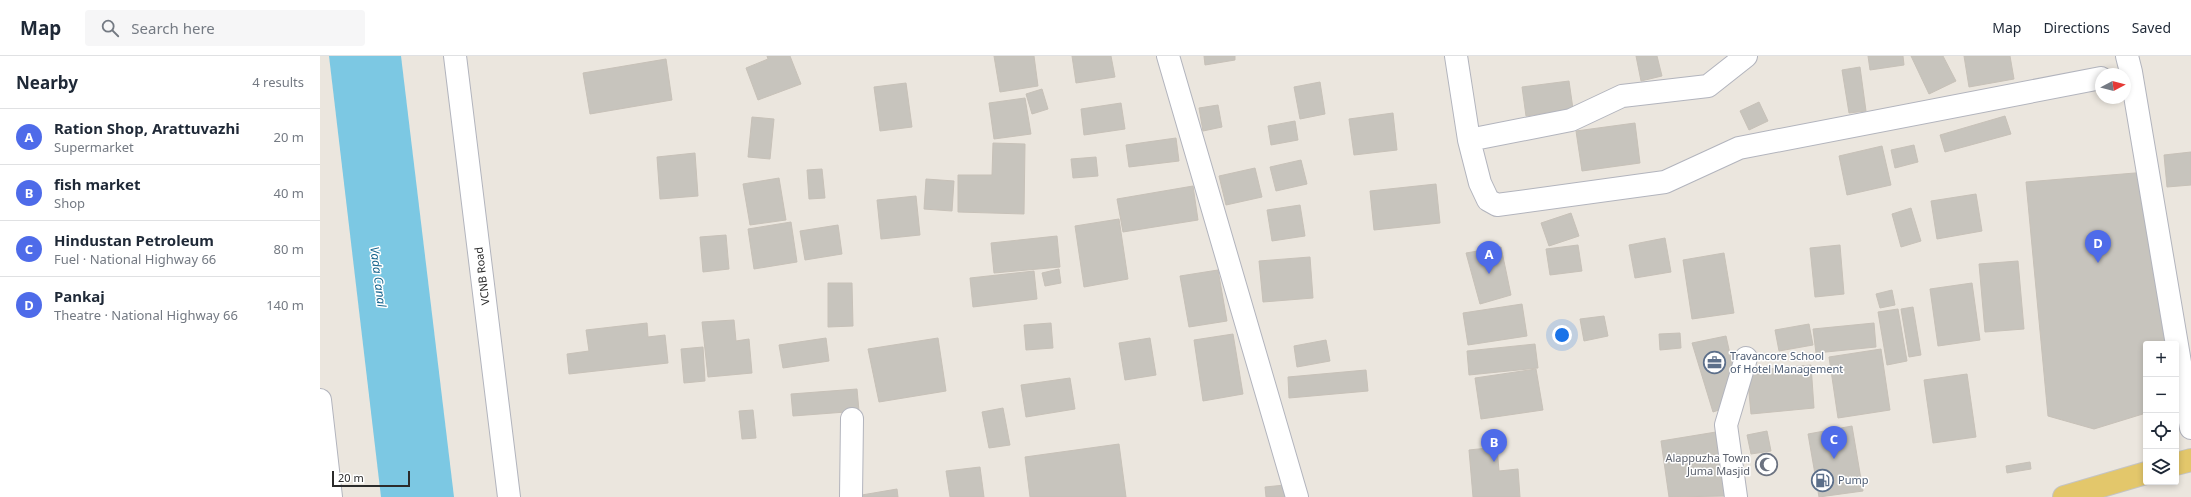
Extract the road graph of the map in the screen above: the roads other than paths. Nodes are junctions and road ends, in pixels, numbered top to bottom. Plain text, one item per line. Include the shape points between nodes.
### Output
1 (455, 56) edge
2 (1168, 56) edge
3 (1456, 56) edge
4 (1746, 56) edge
5 (2126, 67) edge
6 (2095, 79) edge
7 (1469, 140) junction
8 (1746, 358) dead end
9 (320, 400) edge
10 (852, 419) dead end
11 (2191, 428) edge
12 (2191, 460) edge
13 (2179, 463) edge
14 (2143, 474) edge
15 (331, 497) edge
16 (509, 497) edge
17 (851, 497) edge
18 (1297, 497) edge
19 (1736, 497) edge
20 (2064, 497) edge

1 - 16 street, VCNB Road
2 - 18 street
3 - 7 street
4 - 7 street via 1708,86 1622,96 1571,120
5 - 11 street
6 - 7 street via 1739,148 1665,182 1505,205 1497,205 1488,200 1483,192
8 - 19 street via 1726,425
9 - 15 street
10 - 17 street
12 - 13 main road
14 - 20 main road

